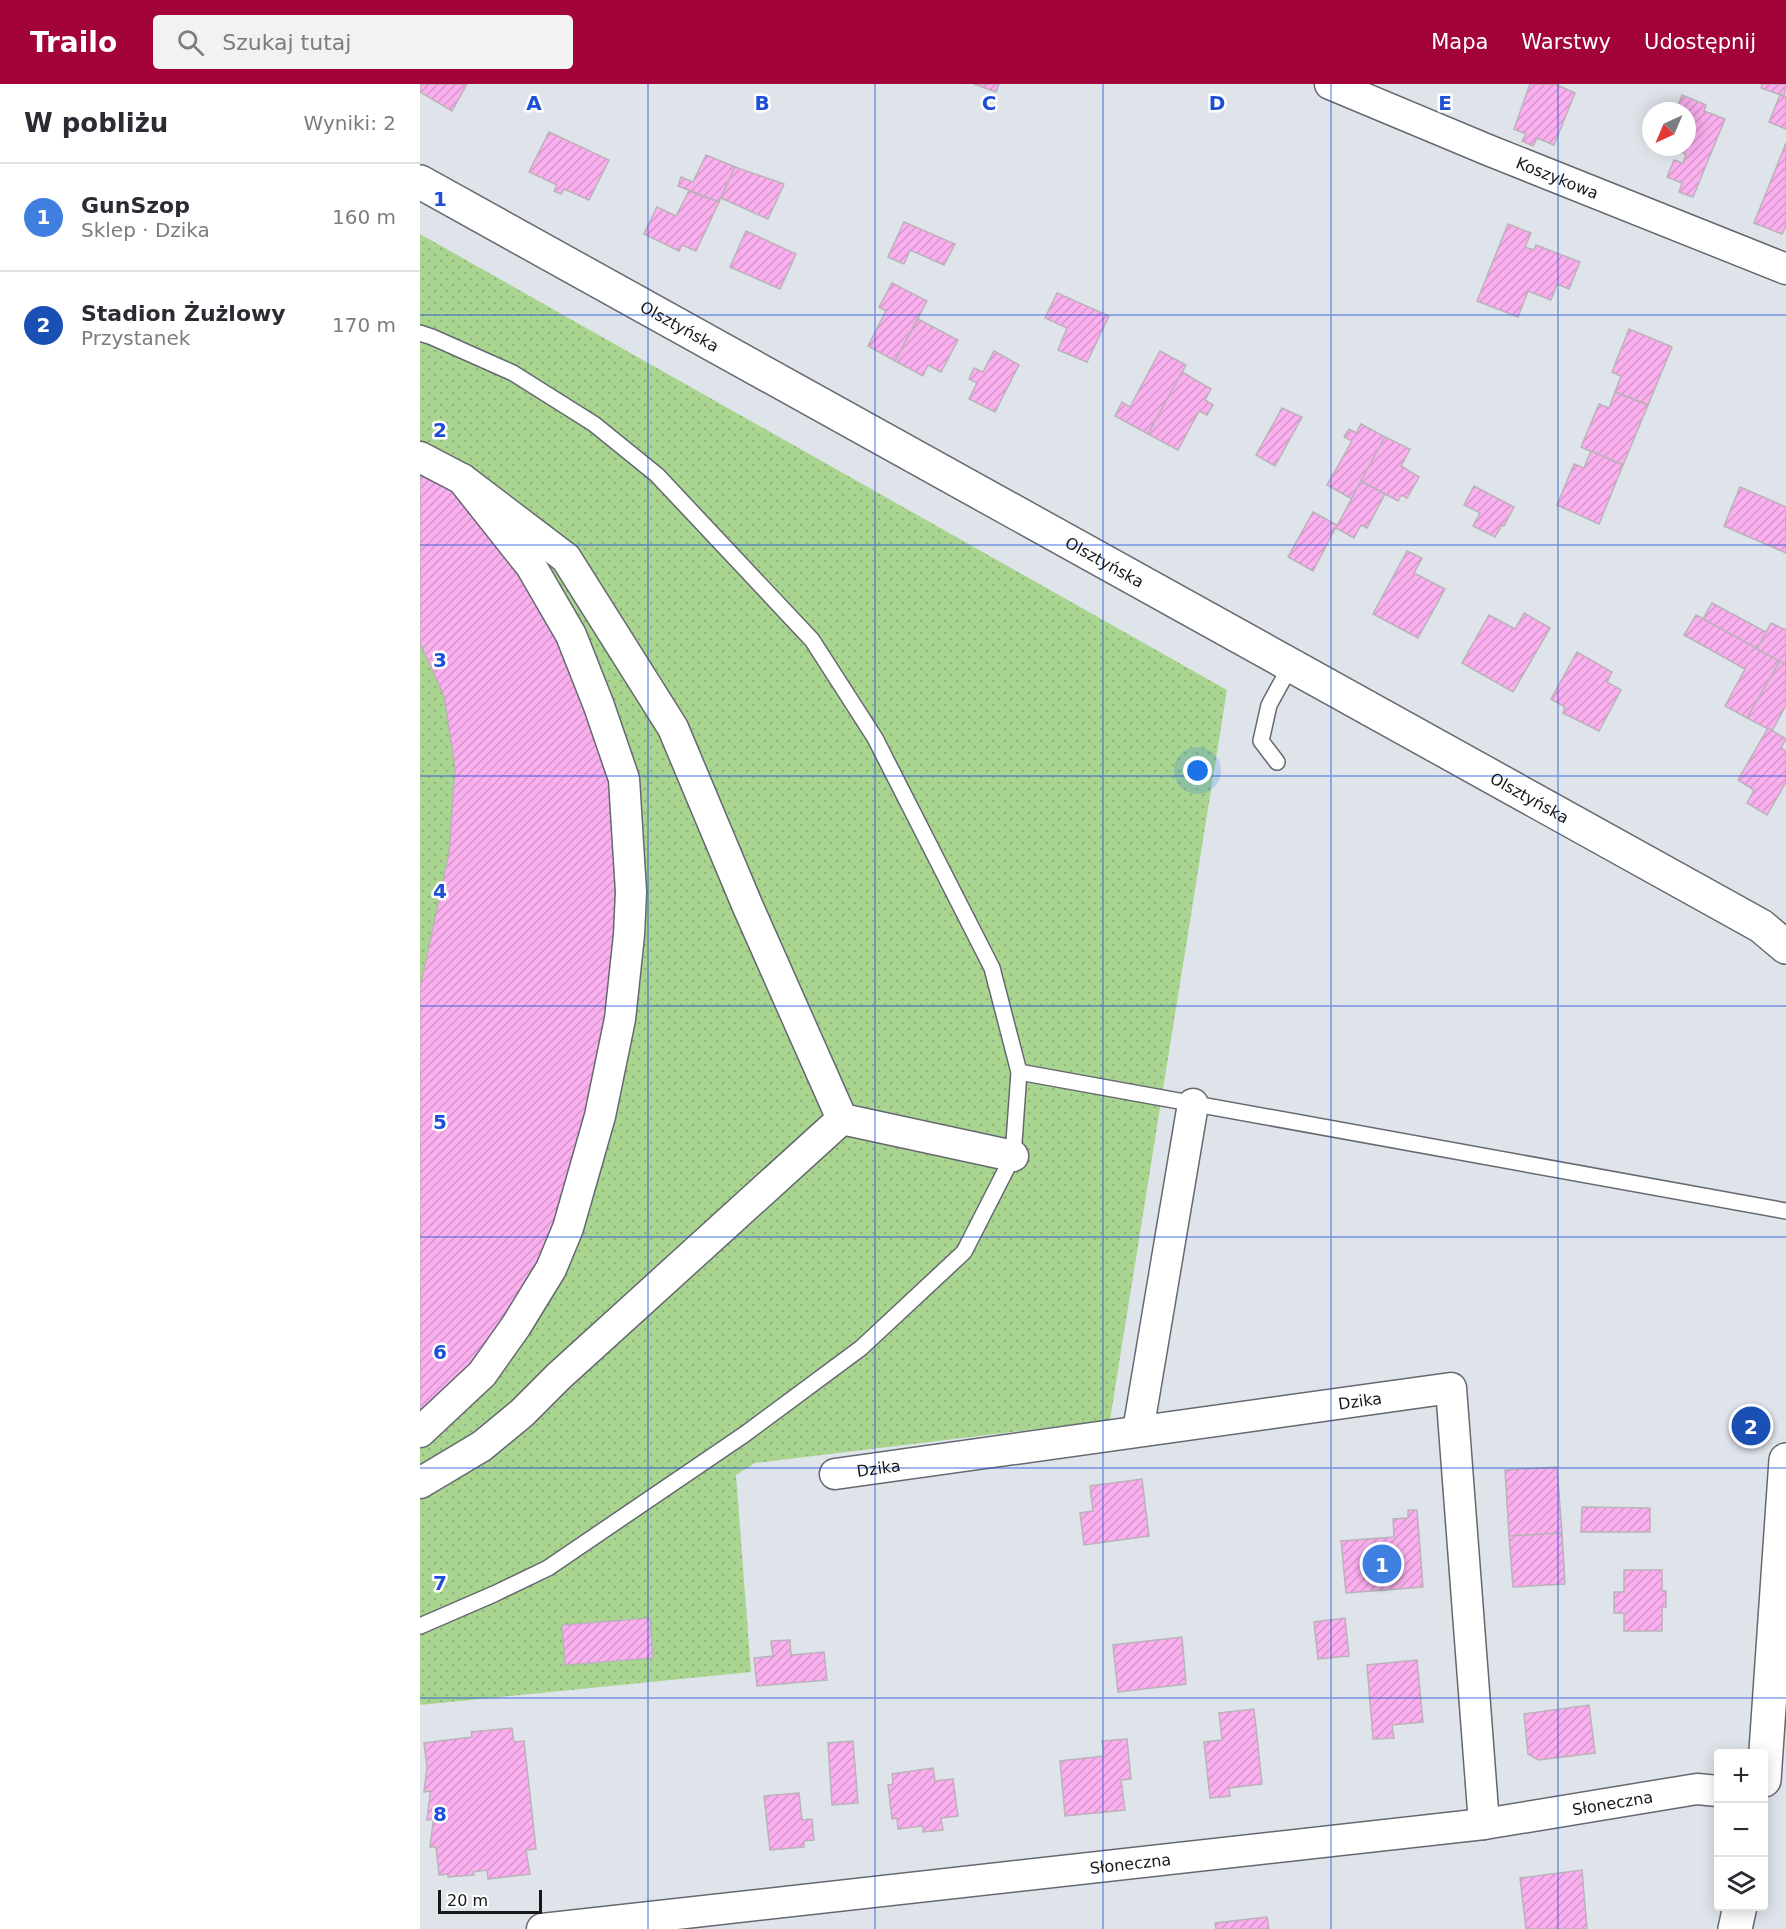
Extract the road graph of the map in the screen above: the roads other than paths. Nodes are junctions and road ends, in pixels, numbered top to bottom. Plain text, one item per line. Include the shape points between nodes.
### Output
1 (1330, 84) edge
2 (420, 182) edge
3 (1786, 268) edge
4 (420, 333) edge
5 (420, 458) edge
6 (462, 479) junction
7 (1291, 665) junction
8 (1278, 762) dead end
9 (1786, 947) edge
10 (1019, 1072) junction
11 (1193, 1104) junction
12 (842, 1119) junction
13 (1013, 1156) junction
14 (1786, 1211) edge
15 (1138, 1431) junction
16 (420, 1432) edge
17 (1786, 1460) edge
18 (835, 1474) dead end
19 (420, 1483) edge
20 (420, 1626) edge
21 (1771, 1772) edge
22 (1714, 1791) edge
23 (1484, 1824) junction
24 (1739, 1911) edge
25 (542, 1929) edge
26 (1735, 1929) edge

1 - 3 street, Koszykowa
2 - 7 street, Olsztyńska
4 - 10 lane via 513,373 594,424 657,475 812,640 875,738 992,968
5 - 6 street
6 - 12 street via 566,558 658,702 673,728
6 - 16 street via 531,566 571,635 624,779 631,892 620,1018 600,1116 568,1228 550,1269 482,1374
7 - 8 lane via 1269,705 1261,741
7 - 9 street, Olsztyńska via 1761,926
10 - 11 lane
10 - 13 lane
11 - 14 lane
11 - 15 street
12 - 13 street
12 - 19 street via 522,1413 482,1446
13 - 20 lane via 964,1252 861,1348 745,1434 548,1568
15 - 18 street, Dzika
15 - 23 street, Dzika via 1451,1388
17 - 21 street
22 - 23 street, Słoneczna via 1697,1789
23 - 25 street, Słoneczna
24 - 26 street

